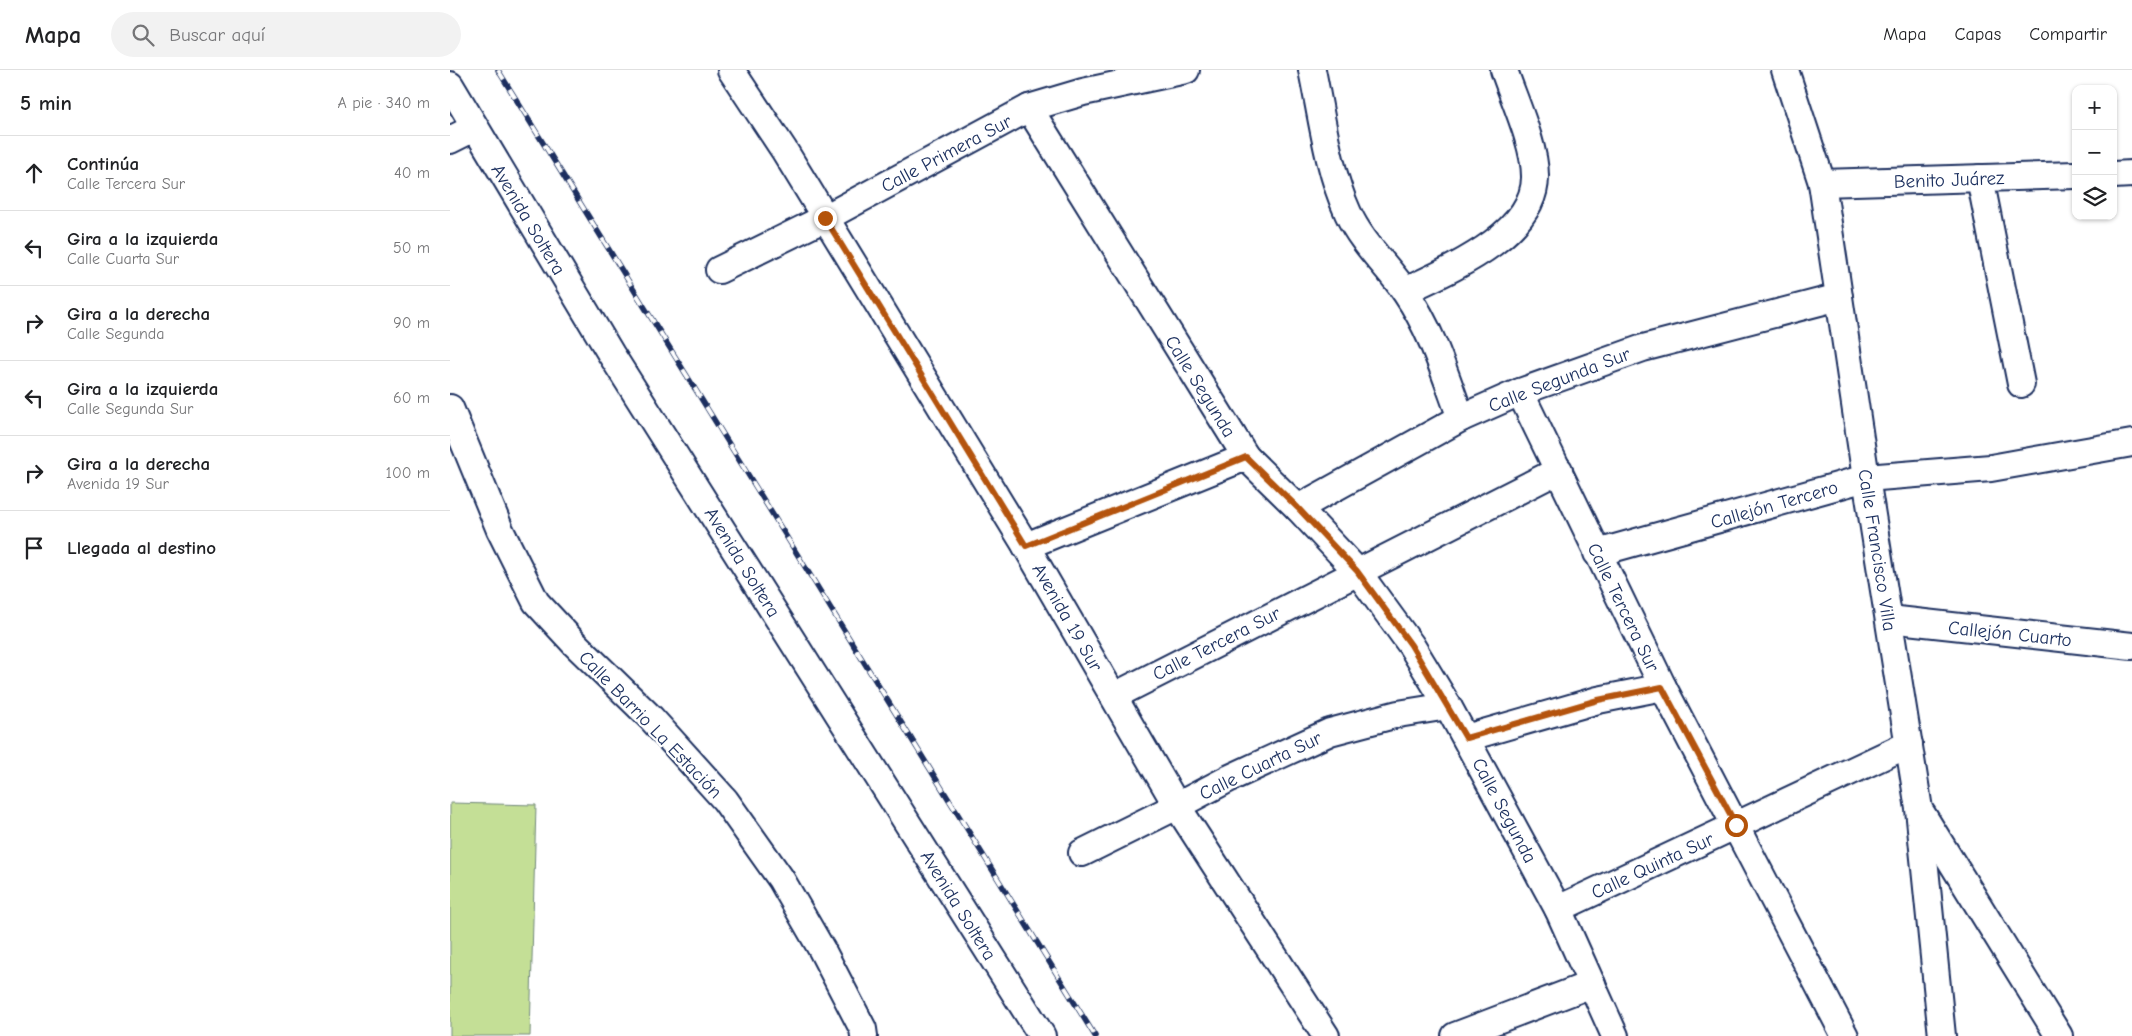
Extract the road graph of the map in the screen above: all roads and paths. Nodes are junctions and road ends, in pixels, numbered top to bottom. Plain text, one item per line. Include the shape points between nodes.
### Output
1 (731, 70) edge
2 (1186, 70) edge
3 (1312, 70) edge
4 (1504, 70) edge
5 (1786, 70) edge
6 (450, 85) edge
7 (1030, 108) junction
8 (474, 128) junction
9 (450, 140) edge
10 (2132, 174) edge
11 (2072, 175) edge
12 (2117, 175) edge
13 (1980, 178) junction
14 (1822, 183) junction
15 (825, 218) junction
16 (718, 270) dead end
17 (1405, 291) junction
18 (1839, 297) junction
19 (2021, 384) dead end
20 (1520, 392) junction
21 (450, 408) edge
22 (1461, 418) junction
23 (2132, 443) edge
24 (1246, 457) junction
25 (1559, 470) junction
26 (1866, 478) junction
27 (1298, 508) junction
28 (1026, 546) junction
29 (1597, 553) junction
30 (1357, 571) junction
31 (1889, 619) junction
32 (2132, 646) edge
33 (1662, 687) junction
34 (1114, 696) junction
35 (1448, 706) junction
36 (1466, 738) junction
37 (1909, 744) junction
38 (1177, 806) junction
39 (1919, 809) junction
40 (1736, 825) junction
41 (1082, 854) dead end
42 (1558, 909) junction
43 (1592, 984) junction
44 (864, 1036) edge
45 (1042, 1036) edge
46 (1326, 1036) edge
47 (1455, 1036) edge
48 (1615, 1036) edge
49 (1845, 1036) edge
50 (1942, 1036) edge
51 (2059, 1036) edge

1 - 15 street, Avenida 19 Sur
2 - 7 street, Calle Primera Sur via 1082,92
3 - 17 street via 1335,178 1348,214 1365,244
4 - 17 street via 1531,152 1535,176 1532,198 1517,220 1493,242 1462,263
5 - 14 street, Calle Francisco Villa
6 - 8 street, Avenida Soltera
7 - 15 street, Calle Primera Sur
7 - 24 street, Calle Segunda
8 - 9 street
8 - 45 street, Avenida Soltera via 611,354
10 - 12 street
11 - 13 street, Benito Juárez
13 - 14 street, Benito Juárez
13 - 19 street
14 - 18 street, Calle Francisco Villa
15 - 16 street, Calle Primera Sur
15 - 28 street, Avenida 19 Sur
17 - 22 street via 1424,322
18 - 20 street, Calle Segunda Sur via 1643,348
18 - 26 street, Calle Francisco Villa
20 - 22 street, Calle Segunda Sur
20 - 25 street, Calle Tercera Sur
21 - 44 street, Calle Barrio La Estación via 500,530 536,602 651,718 725,800 782,880 822,950
22 - 27 street, Calle Segunda Sur
23 - 26 street, Callejón Tercero via 1990,468
24 - 27 street, Calle Segunda
24 - 28 street
25 - 29 street, Calle Tercera Sur
25 - 30 street, Calle Tercera Sur
26 - 29 street, Callejón Tercero
26 - 31 street, Calle Francisco Villa
27 - 30 street, Calle Segunda
28 - 34 street, Avenida 19 Sur
29 - 33 street, Calle Tercera Sur
30 - 34 street, Calle Tercera Sur
30 - 35 street, Calle Segunda via 1411,645
31 - 32 street, Callejón Cuarto
31 - 37 street, Calle Francisco Villa
33 - 36 street via 1598,700
33 - 40 street, Calle Tercera Sur
34 - 38 street, Avenida 19 Sur
35 - 36 street, Calle Segunda
35 - 38 street, Calle Cuarta Sur via 1398,714 1330,732
36 - 42 street, Calle Segunda
37 - 39 street, Calle Francisco Villa
37 - 40 street, Calle Quinta Sur
38 - 41 street, Calle Cuarta Sur
38 - 46 street, Avenida 19 Sur
39 - 50 street, Calle Francisco Villa
39 - 51 street
40 - 42 street, Calle Quinta Sur
40 - 49 street, Calle Tercera Sur
42 - 43 street, Calle Segunda
43 - 47 street
43 - 48 street, Calle Segunda

